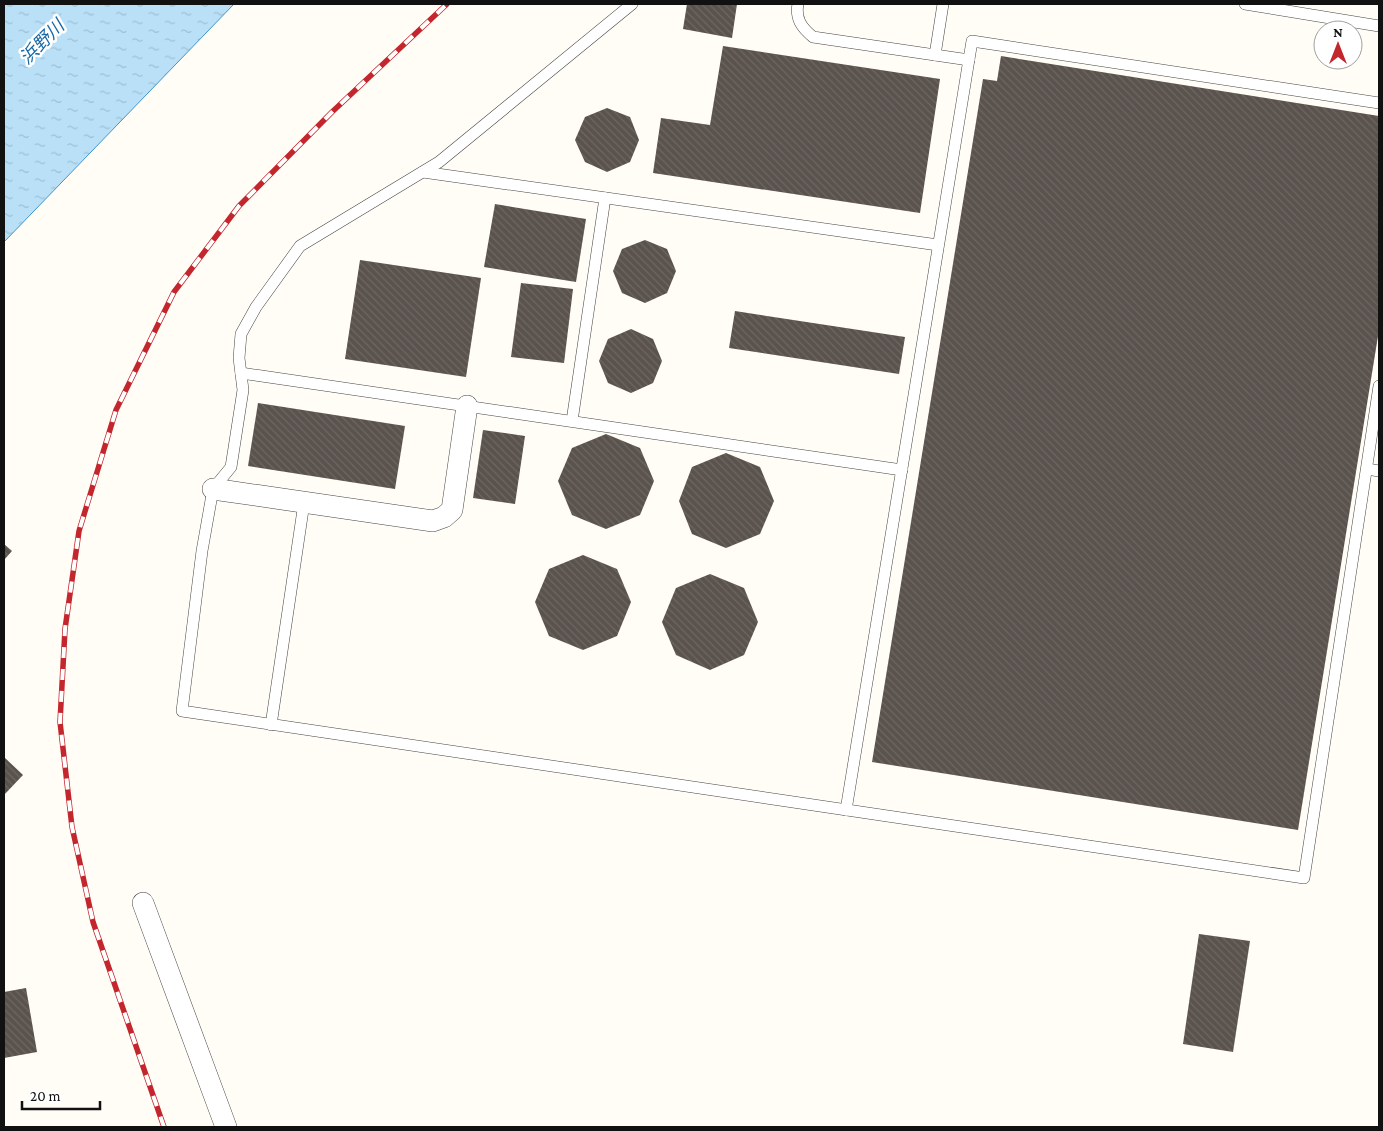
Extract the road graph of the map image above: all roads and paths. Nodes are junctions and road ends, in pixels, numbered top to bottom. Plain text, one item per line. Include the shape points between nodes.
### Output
1 (632, 4) edge
2 (798, 4) edge
3 (943, 4) edge
4 (1245, 4) edge
5 (1379, 26) edge
6 (936, 55) junction
7 (969, 60) junction
8 (1379, 103) edge
9 (423, 172) junction
10 (605, 198) junction
11 (938, 245) junction
12 (241, 373) junction
13 (1379, 386) edge
14 (467, 406) junction
15 (572, 421) junction
16 (1367, 469) junction
17 (902, 470) junction
18 (1379, 471) edge
19 (213, 488) junction
20 (304, 503) junction
21 (271, 725) junction
22 (846, 810) junction
23 (143, 903) dead end
24 (226, 1127) edge

1 - 9 lane
2 - 6 lane via 803,28 813,37
3 - 6 lane
4 - 5 lane
6 - 7 lane
7 - 8 lane via 972,41
7 - 11 lane
9 - 10 lane
9 - 12 lane via 300,246 256,307 242,334
10 - 11 lane
10 - 15 lane
11 - 17 lane
12 - 14 lane
12 - 19 lane via 243,390 231,467
13 - 16 lane
14 - 15 lane
14 - 20 street via 452,510 444,517 433,521
15 - 17 lane
16 - 18 lane
16 - 22 lane via 1304,878
17 - 22 lane
19 - 20 street
19 - 21 lane via 182,712
20 - 21 lane
21 - 22 lane
23 - 24 street

